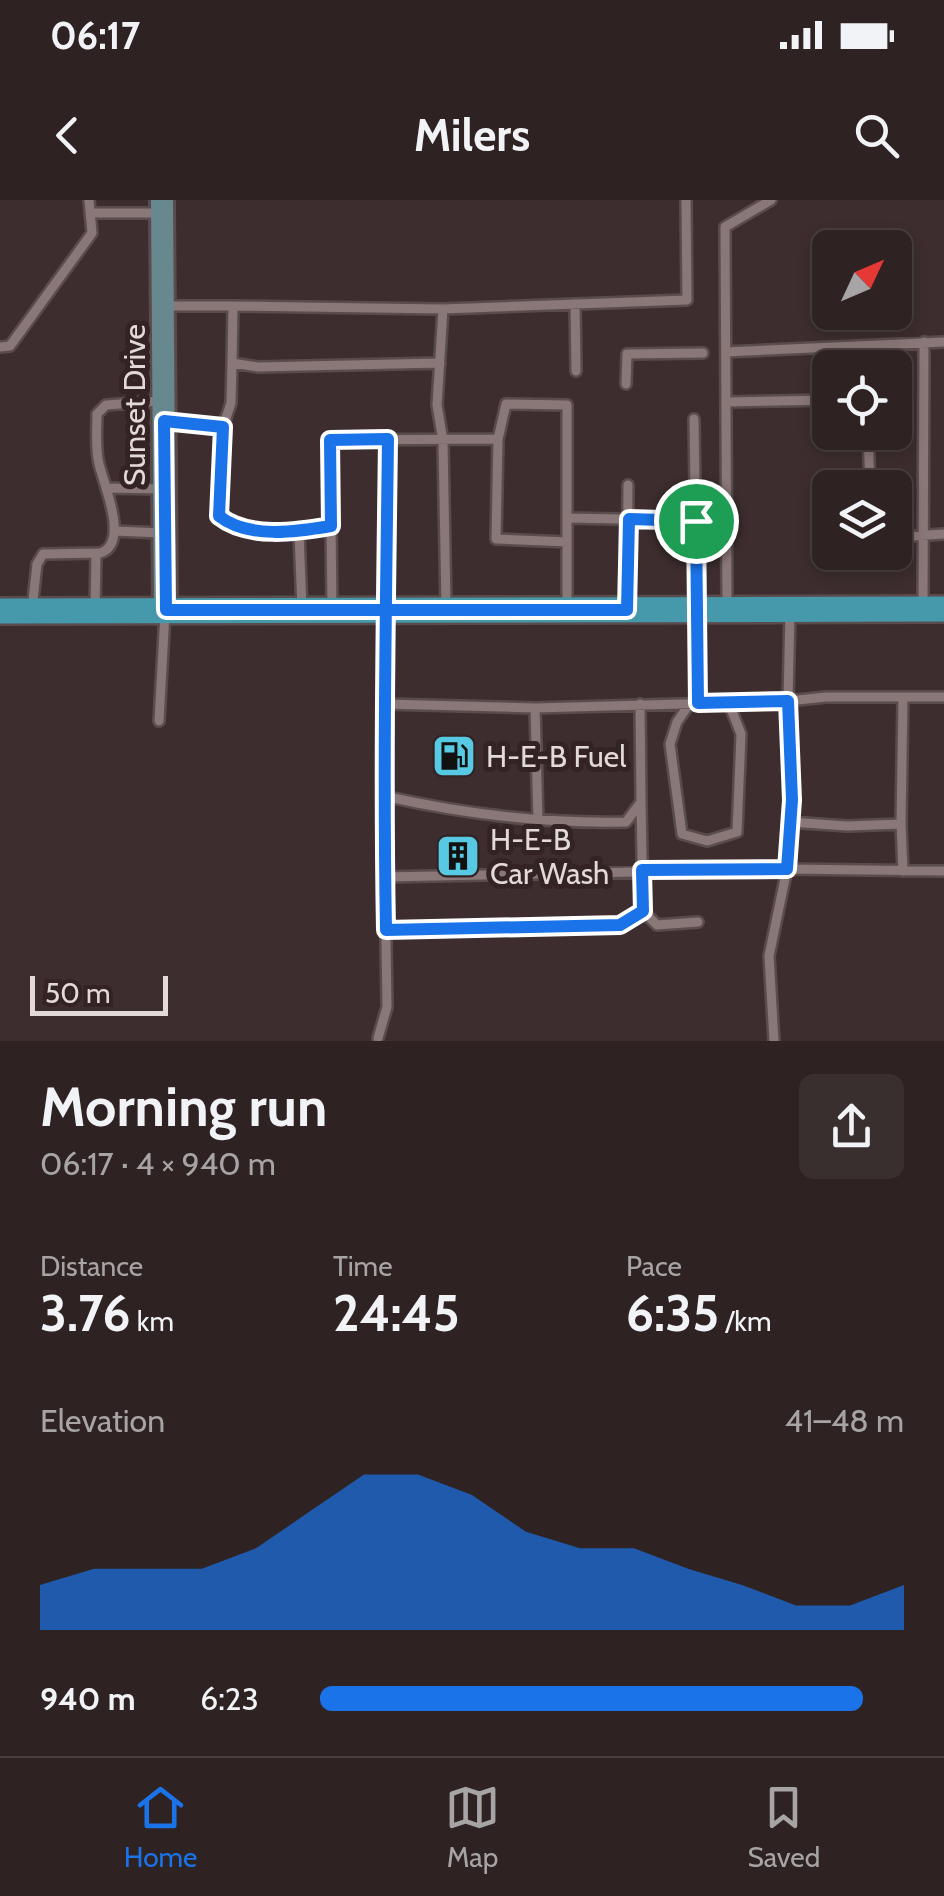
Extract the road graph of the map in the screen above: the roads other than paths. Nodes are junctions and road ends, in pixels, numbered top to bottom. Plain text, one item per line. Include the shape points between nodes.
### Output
1 (89, 200) edge
2 (686, 200) edge
3 (771, 200) edge
4 (162, 206) edge
5 (90, 213) junction
6 (575, 304) junction
7 (163, 306) junction
8 (233, 306) junction
9 (443, 309) junction
10 (924, 342) junction
11 (944, 342) edge
12 (0, 347) edge
13 (726, 352) junction
14 (703, 353) dead end
15 (232, 363) junction
16 (440, 363) junction
17 (576, 371) dead end
18 (626, 384) dead end
19 (812, 400) edge
20 (726, 402) junction
21 (164, 411) junction
22 (694, 419) dead end
23 (223, 427) junction
24 (388, 439) junction
25 (498, 439) junction
26 (443, 441) junction
27 (628, 485) dead end
28 (106, 488) junction
29 (164, 489) junction
30 (567, 518) junction
31 (629, 519) junction
32 (696, 521) junction
33 (727, 521) junction
34 (331, 526) junction
35 (115, 531) junction
36 (299, 532) junction
37 (164, 534) junction
38 (944, 534) edge
39 (922, 535) junction
40 (912, 536) edge
41 (567, 542) junction
42 (96, 553) junction
43 (934, 609) edge
44 (166, 610) junction
45 (302, 610) junction
46 (332, 610) junction
47 (386, 610) junction
48 (446, 610) junction
49 (567, 610) junction
50 (627, 610) junction
51 (698, 610) junction
52 (728, 610) junction
53 (790, 610) junction
54 (32, 611) junction
55 (95, 611) junction
56 (0, 612) edge
57 (903, 697) junction
58 (944, 697) edge
59 (728, 701) junction
60 (788, 701) junction
61 (694, 703) junction
62 (384, 704) junction
63 (640, 704) junction
64 (535, 708) junction
65 (159, 721) dead end
66 (384, 796) junction
67 (641, 802) junction
68 (538, 820) junction
69 (790, 822) junction
70 (902, 824) junction
71 (787, 869) junction
72 (642, 870) junction
73 (903, 871) junction
74 (944, 871) edge
75 (385, 877) junction
76 (643, 911) junction
77 (698, 922) dead end
78 (386, 930) junction
79 (378, 1038) dead end
80 (774, 1041) edge

1 - 5 lane
2 - 6 lane via 687,300
3 - 13 lane via 725,227
4 - 5 lane
4 - 7 street, Sunset Drive
5 - 12 lane via 92,232 10,346
6 - 9 lane
6 - 17 lane
7 - 8 lane
7 - 21 street, Sunset Drive
8 - 9 lane
8 - 15 lane
9 - 16 lane
10 - 11 lane
10 - 13 lane
10 - 39 lane
13 - 20 lane
14 - 18 lane via 627,354
15 - 16 lane
15 - 23 lane
16 - 26 lane
19 - 20 lane
20 - 33 lane
21 - 23 lane
21 - 28 lane via 106,406 97,414
21 - 29 street, Sunset Drive
22 - 32 lane
23 - 36 lane via 219,516 234,528
24 - 26 lane
24 - 34 lane via 330,440
24 - 47 lane
25 - 26 lane
25 - 30 lane via 506,404 566,404
25 - 41 lane via 496,539
26 - 48 lane
27 - 31 lane
28 - 29 lane
28 - 35 lane
29 - 37 street, Sunset Drive
30 - 31 lane
30 - 41 lane
31 - 32 lane
31 - 50 lane
32 - 33 lane
32 - 51 lane
33 - 52 lane
34 - 36 lane
34 - 46 lane
35 - 37 lane
35 - 42 lane via 108,550
36 - 45 lane
37 - 44 street, Sunset Drive
38 - 39 lane
39 - 40 lane
39 - 43 lane
41 - 49 lane
42 - 54 lane via 43,554
42 - 55 lane
43 - 53 main road
44 - 45 main road
44 - 55 main road
44 - 65 lane
45 - 46 main road
46 - 47 main road
47 - 48 main road
47 - 62 lane
48 - 49 main road
49 - 50 main road
50 - 51 main road
51 - 52 main road
51 - 61 lane
52 - 53 main road
53 - 60 lane
54 - 55 main road
54 - 56 main road
57 - 58 lane
57 - 60 lane
57 - 70 lane
59 - 60 lane
59 - 61 lane
59 - 61 lane via 741,734 737,832 707,841 682,834 670,744 677,722
60 - 69 lane
61 - 63 lane
62 - 64 lane
62 - 66 lane
63 - 64 lane
63 - 67 lane
64 - 68 lane
66 - 68 lane
66 - 75 lane
67 - 68 lane via 626,822
67 - 72 lane
69 - 70 lane
69 - 71 lane
70 - 73 lane
71 - 72 lane
71 - 73 lane
71 - 80 lane via 769,956
72 - 75 lane
72 - 76 lane
73 - 74 lane
75 - 78 lane
76 - 77 lane via 657,925
76 - 78 lane via 620,925
78 - 79 lane via 387,1007

